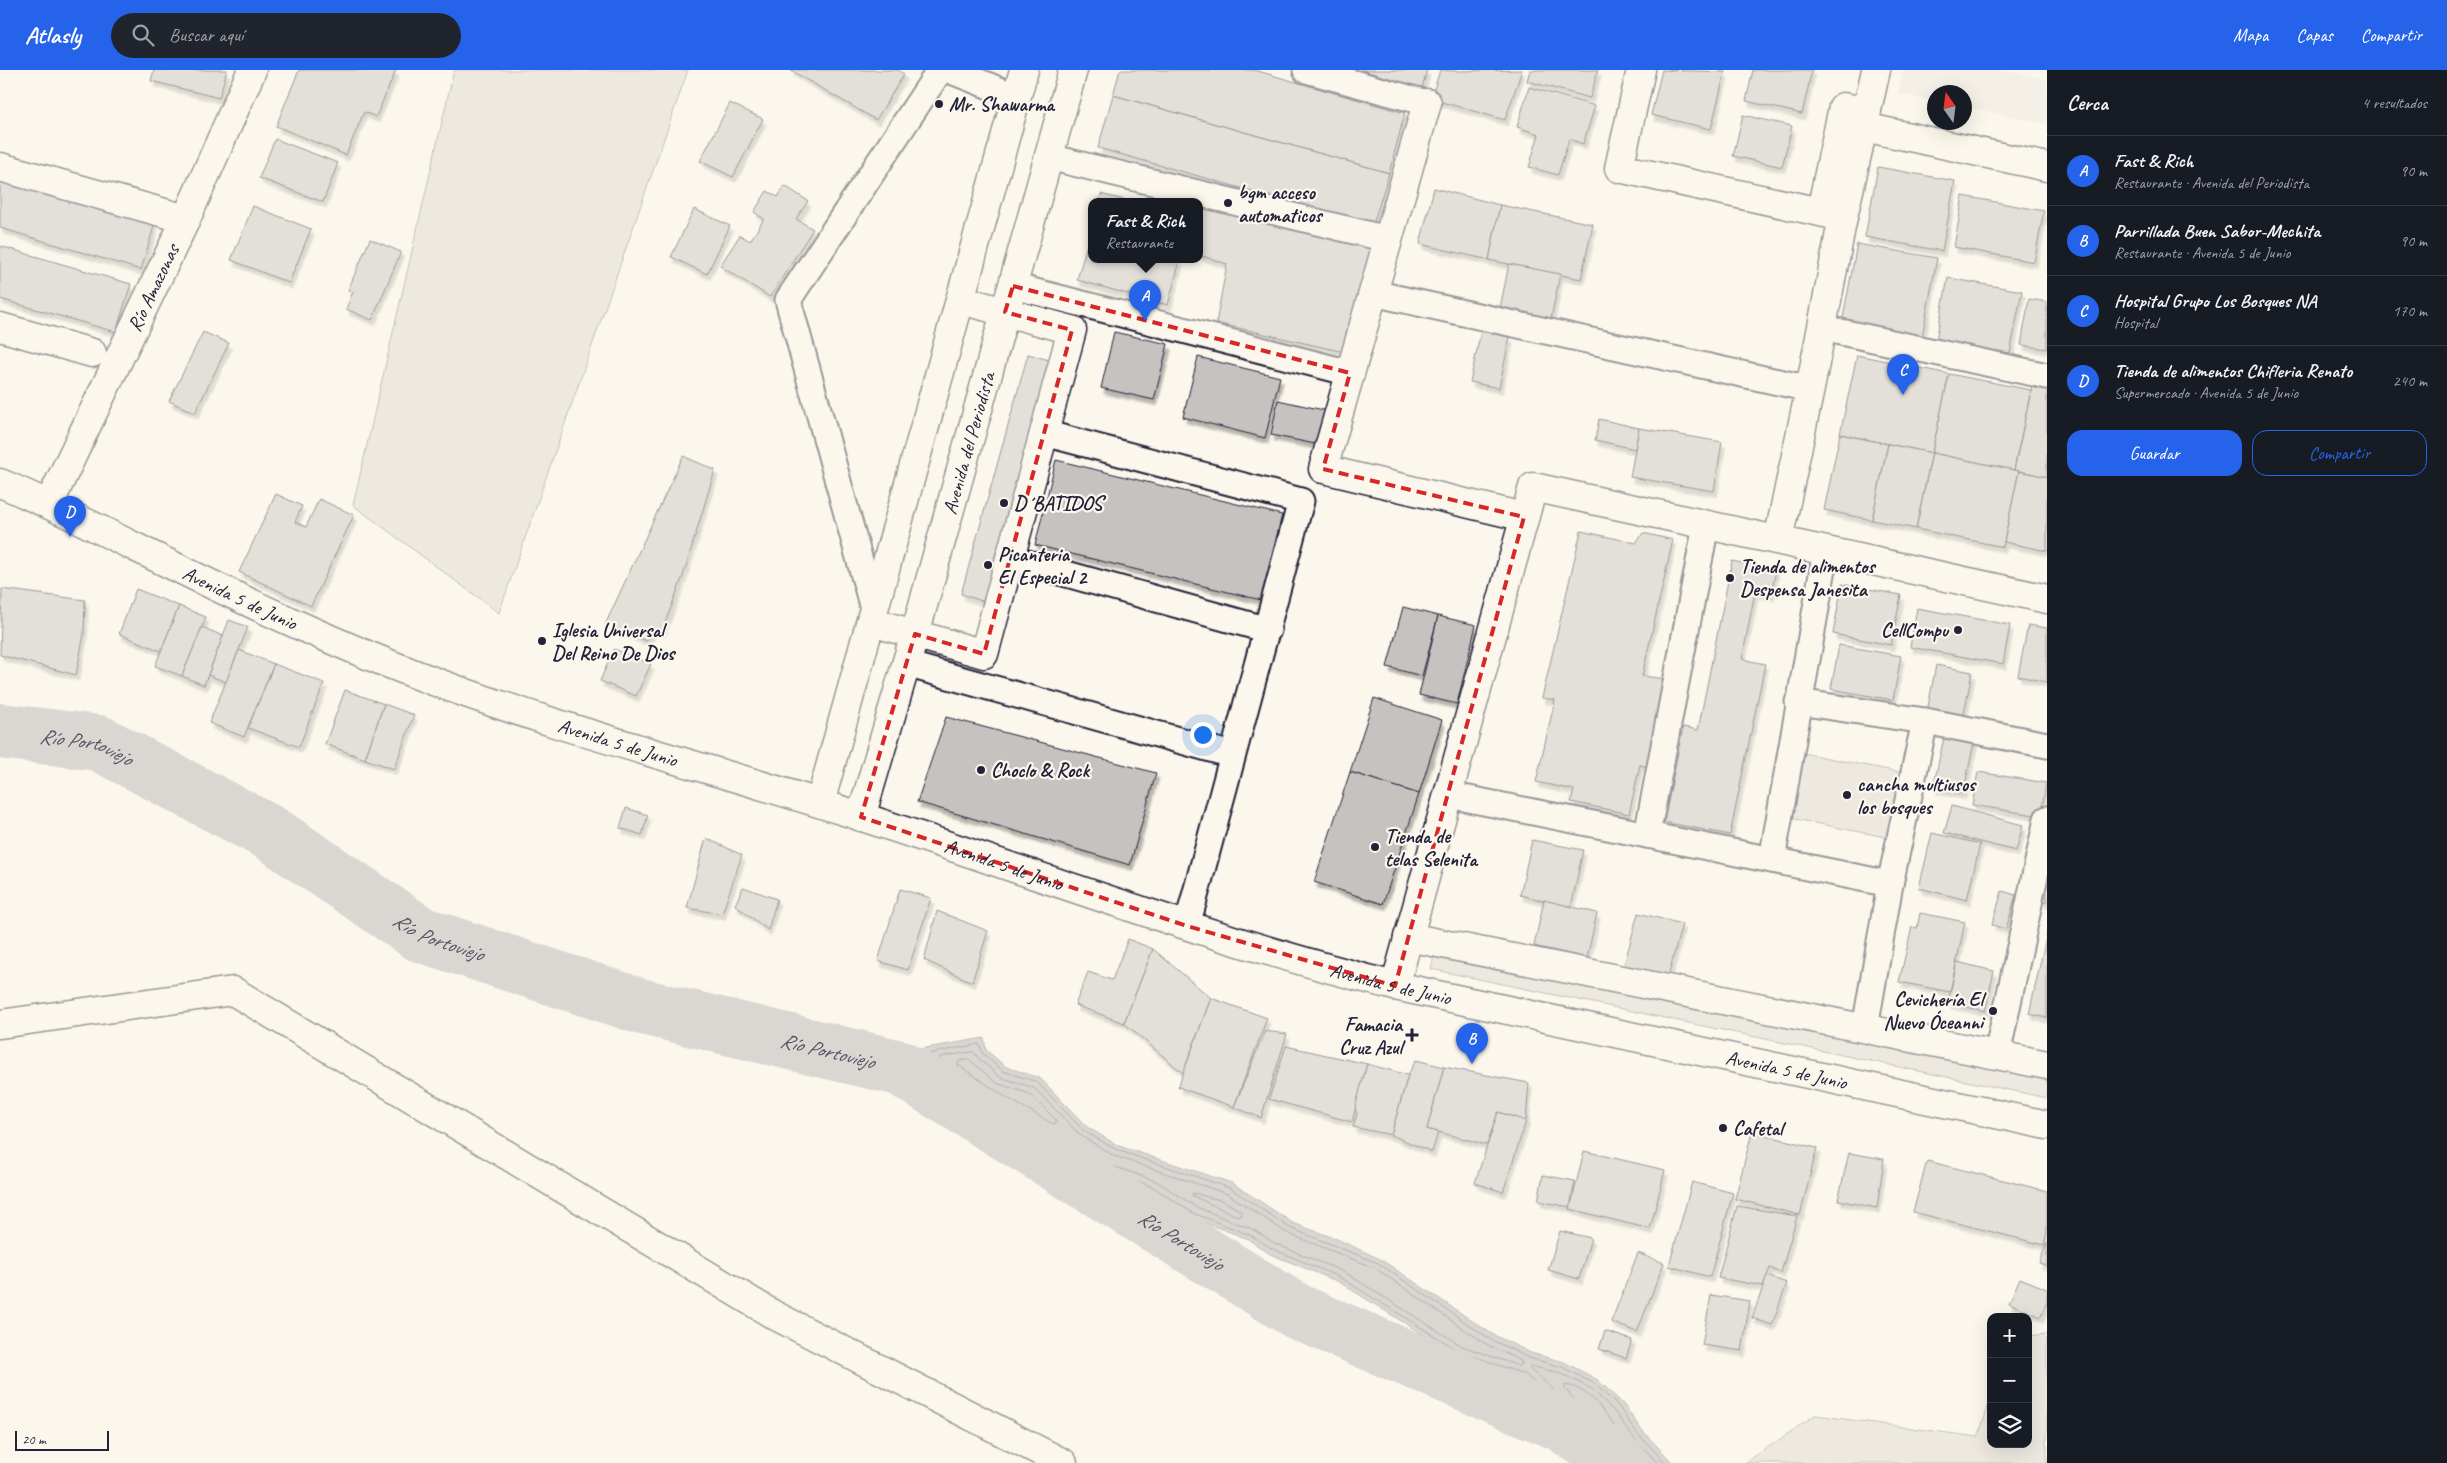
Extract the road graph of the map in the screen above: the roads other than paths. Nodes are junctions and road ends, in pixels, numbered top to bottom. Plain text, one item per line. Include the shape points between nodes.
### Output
1 (252, 70) edge
2 (940, 70) edge
3 (949, 70) edge
4 (1024, 70) edge
5 (1073, 70) edge
6 (1306, 70) edge
7 (1642, 70) edge
8 (1876, 70) edge
9 (1017, 97) junction
10 (1427, 103) joint
11 (1866, 119) junction
12 (1048, 157) junction
13 (0, 167) edge
14 (2047, 167) edge
15 (1832, 214) junction
16 (186, 219) junction
17 (1387, 239) junction
18 (1013, 286) junction
19 (1373, 293) junction
20 (961, 300) junction
21 (1005, 312) junction
22 (0, 327) edge
23 (1822, 328) junction
24 (92, 353) dead end
25 (1350, 373) junction
26 (2047, 376) edge
27 (1810, 389) junction
28 (1044, 433) junction
29 (0, 483) edge
30 (49, 504) junction
31 (1524, 518) junction
32 (1706, 525) junction
33 (1778, 540) junction
34 (1826, 551) junction
35 (1009, 558) junction
36 (2047, 599) edge
37 (873, 617) junction
38 (1268, 630) junction
39 (915, 634) junction
40 (906, 664) junction
41 (1798, 702) junction
42 (1925, 721) junction
43 (2047, 745) edge
44 (1232, 755) junction
45 (1449, 795) junction
46 (820, 803) junction
47 (861, 817) junction
48 (2047, 819) edge
49 (1646, 835) junction
50 (1772, 860) junction
51 (1890, 884) junction
52 (1187, 926) junction
53 (1408, 937) junction
54 (1395, 986) junction
55 (0, 1024) edge
56 (1865, 1028) junction
57 (1997, 1055) junction
58 (2047, 1065) edge
59 (2047, 1126) edge
60 (1063, 1463) edge

1 - 16 street, Río Amazonas
2 - 37 street via 788,300
3 - 9 street
4 - 9 street
5 - 12 street, Avenida del Periodista
6 - 10 street
7 - 15 street via 1619,168
8 - 11 street
9 - 20 street
10 - 17 street
11 - 14 street
11 - 15 street
12 - 17 street
12 - 18 street, Avenida del Periodista
13 - 16 street
15 - 23 street
16 - 30 street, Río Amazonas
17 - 19 street
18 - 21 street, Avenida del Periodista
18 - 25 street
19 - 25 street
19 - 27 street
20 - 21 street
20 - 37 street
21 - 28 street via 1072,330
21 - 39 street, Avenida del Periodista
22 - 24 street
23 - 26 street
23 - 27 street
25 - 31 street via 1323,469
27 - 33 street
28 - 35 street
28 - 38 street via 1301,501
29 - 30 street, Avenida 5 de Junio
30 - 46 street, Avenida 5 de Junio via 226,591 418,676 509,708
31 - 32 street via 1533,487
31 - 45 street
32 - 33 street
32 - 49 street
33 - 34 street
34 - 36 street
34 - 41 street
35 - 38 street
35 - 39 street via 984,654
37 - 39 street
37 - 46 street
38 - 44 street
39 - 40 street, Avenida del Periodista
40 - 44 street
40 - 47 street, Avenida del Periodista
41 - 42 street
41 - 50 street
42 - 43 street
42 - 51 street
44 - 52 street
45 - 49 street
45 - 53 street
46 - 47 street, Avenida 5 de Junio
47 - 52 street, Avenida 5 de Junio
48 - 57 street
49 - 50 street
50 - 51 street
51 - 56 street
52 - 54 street, Avenida 5 de Junio
53 - 54 street
53 - 56 street
54 - 59 street, Avenida 5 de Junio
55 - 60 street via 233,991 774,1315
56 - 57 street
57 - 58 street

